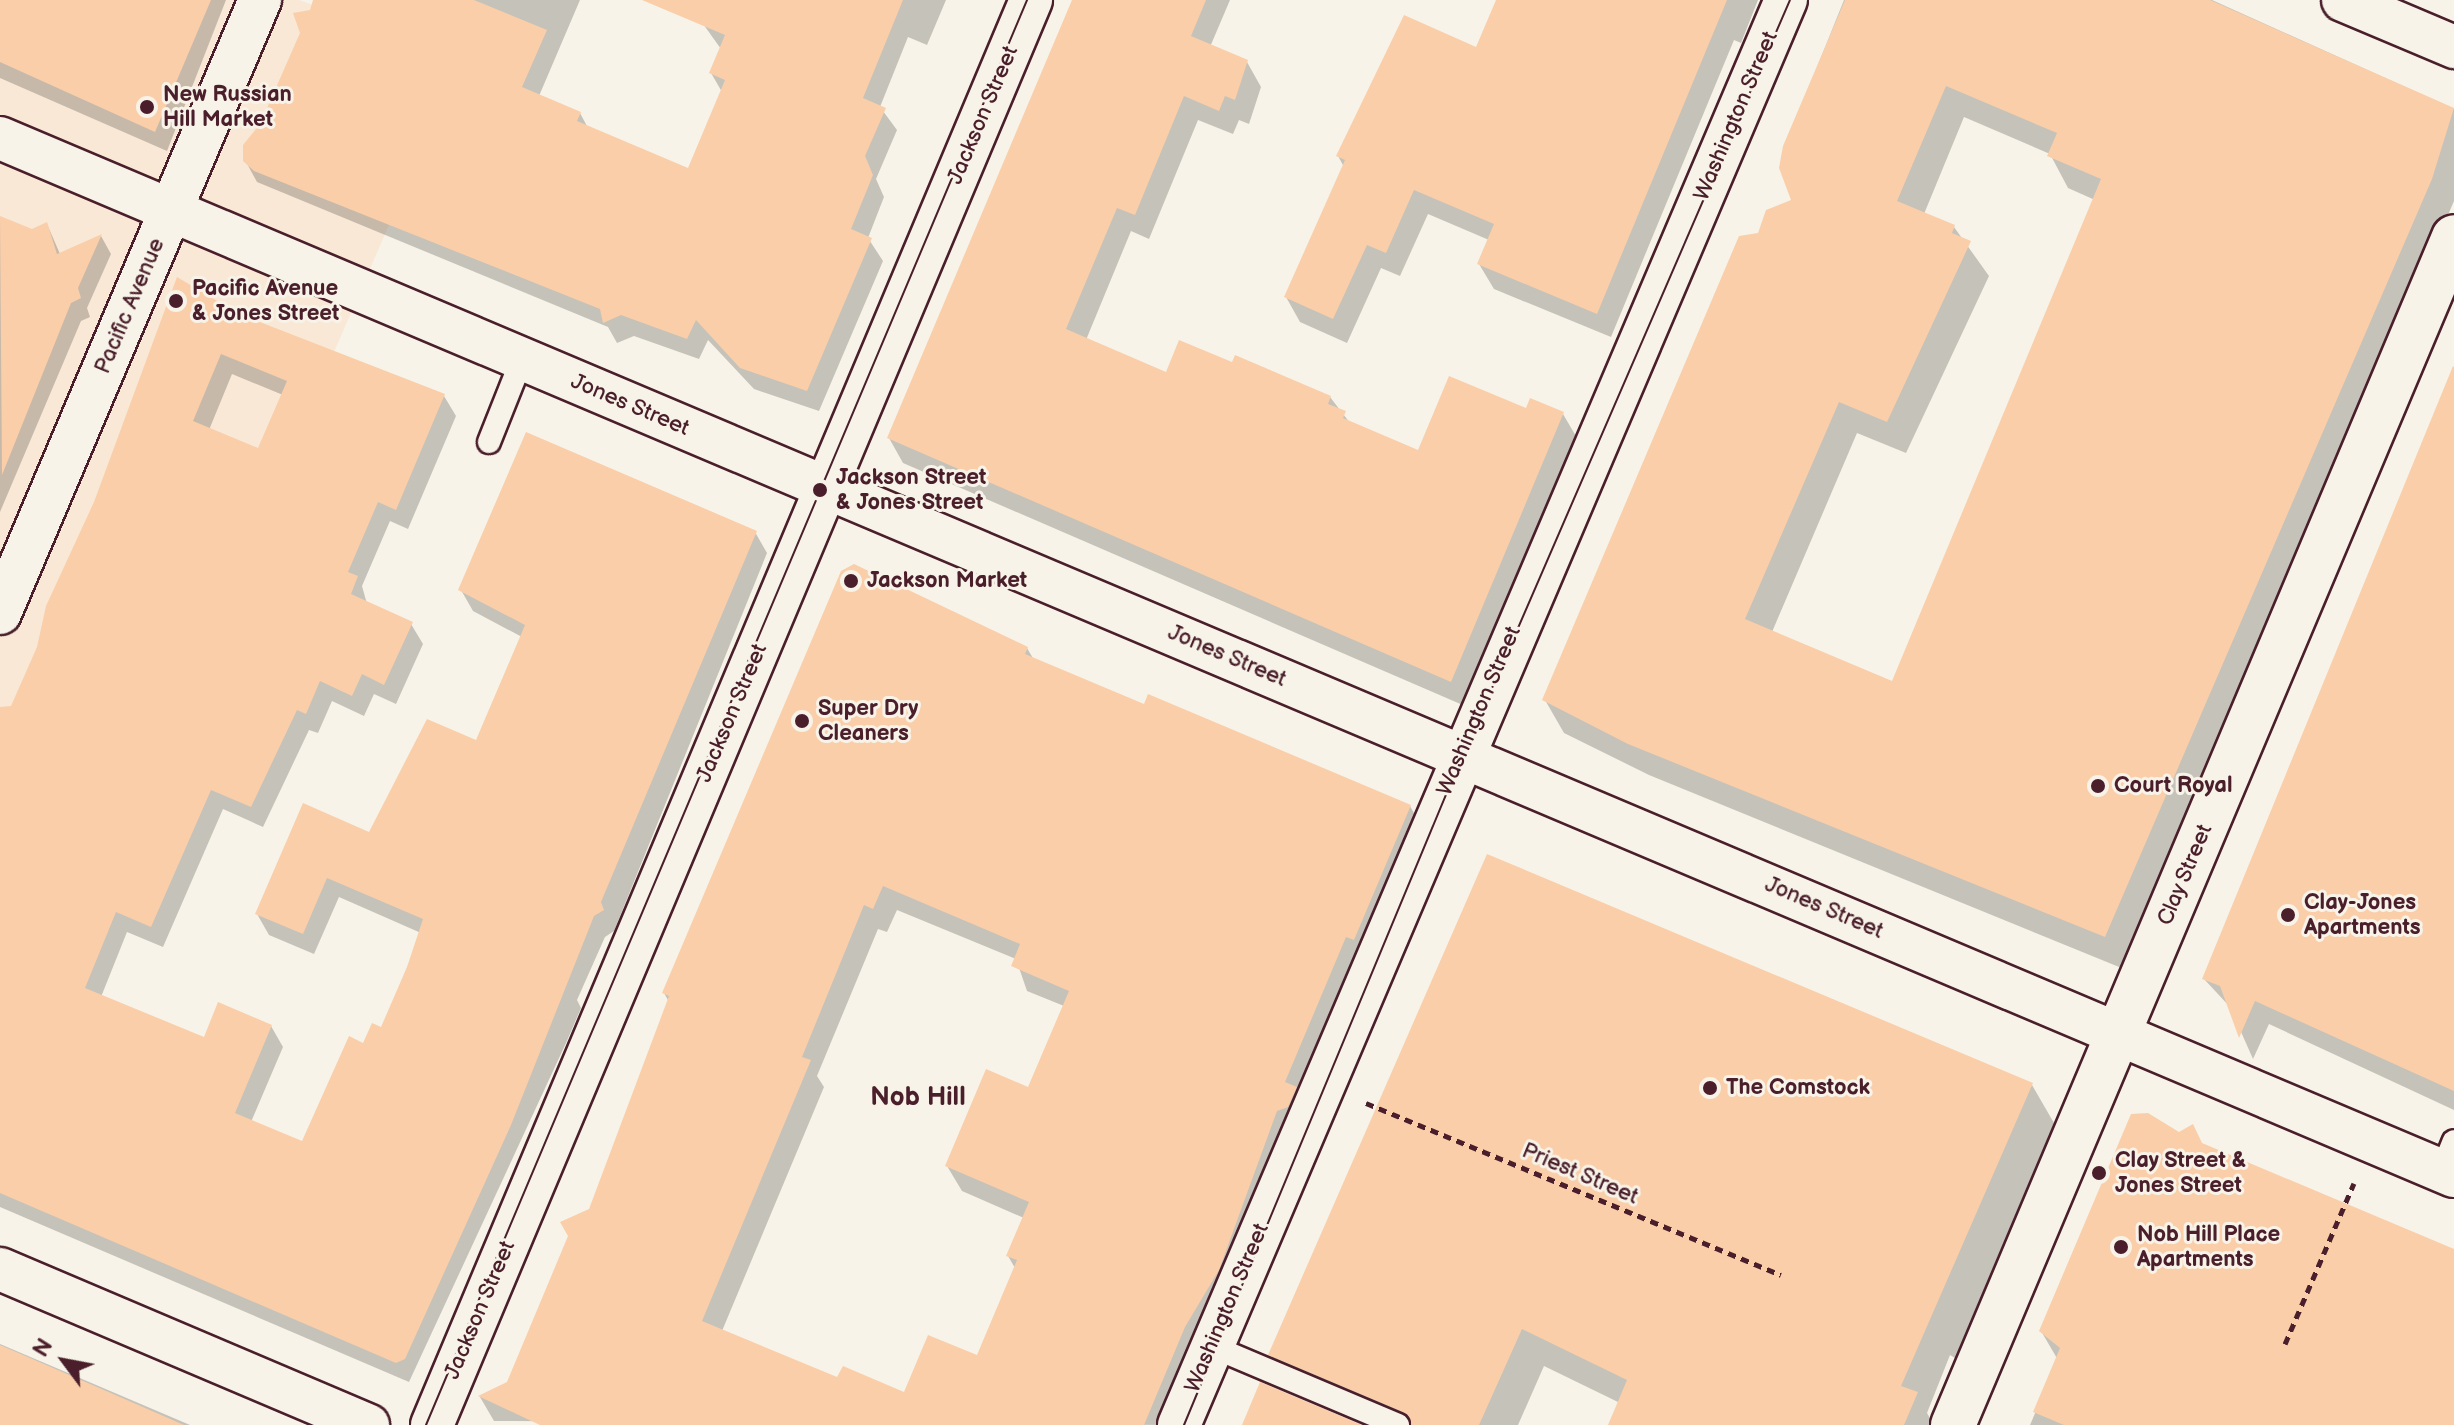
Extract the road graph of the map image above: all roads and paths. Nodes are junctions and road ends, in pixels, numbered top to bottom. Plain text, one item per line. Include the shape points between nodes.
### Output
1 (260, 0) edge
2 (1031, 0) edge
3 (1786, 0) edge
4 (2343, 0) edge
5 (2454, 47) edge
6 (0, 138) edge
7 (171, 210) junction
8 (2454, 237) edge
9 (522, 359) junction
10 (489, 442) dead end
11 (827, 488) junction
12 (0, 613) edge
13 (1460, 754) junction
14 (2118, 1033) junction
15 (1366, 1103) dead end
16 (2372, 1141) junction
17 (2450, 1162) edge
18 (0, 1269) edge
19 (1781, 1275) dead end
20 (2285, 1344) dead end
21 (1211, 1346) junction
22 (368, 1425) edge
23 (432, 1425) edge
24 (1179, 1425) edge
25 (1398, 1425) edge
26 (1953, 1425) edge

1 - 7 street, Pacific Avenue
2 - 11 street, Jackson Street
3 - 13 street, Washington Street
4 - 5 street
6 - 7 street, Jones Street
7 - 9 street, Jones Street
7 - 12 street, Pacific Avenue
8 - 14 street, Clay Street
9 - 10 lane
9 - 11 street, Jones Street
11 - 13 street, Jones Street
11 - 23 street, Jackson Street
13 - 14 street, Jones Street
13 - 21 street, Washington Street
14 - 16 street, Jones Street
14 - 26 street, Clay Street
15 - 19 path, Priest Street
16 - 17 street, Jones Street
16 - 20 path
18 - 22 street
21 - 24 street, Washington Street
21 - 25 lane

